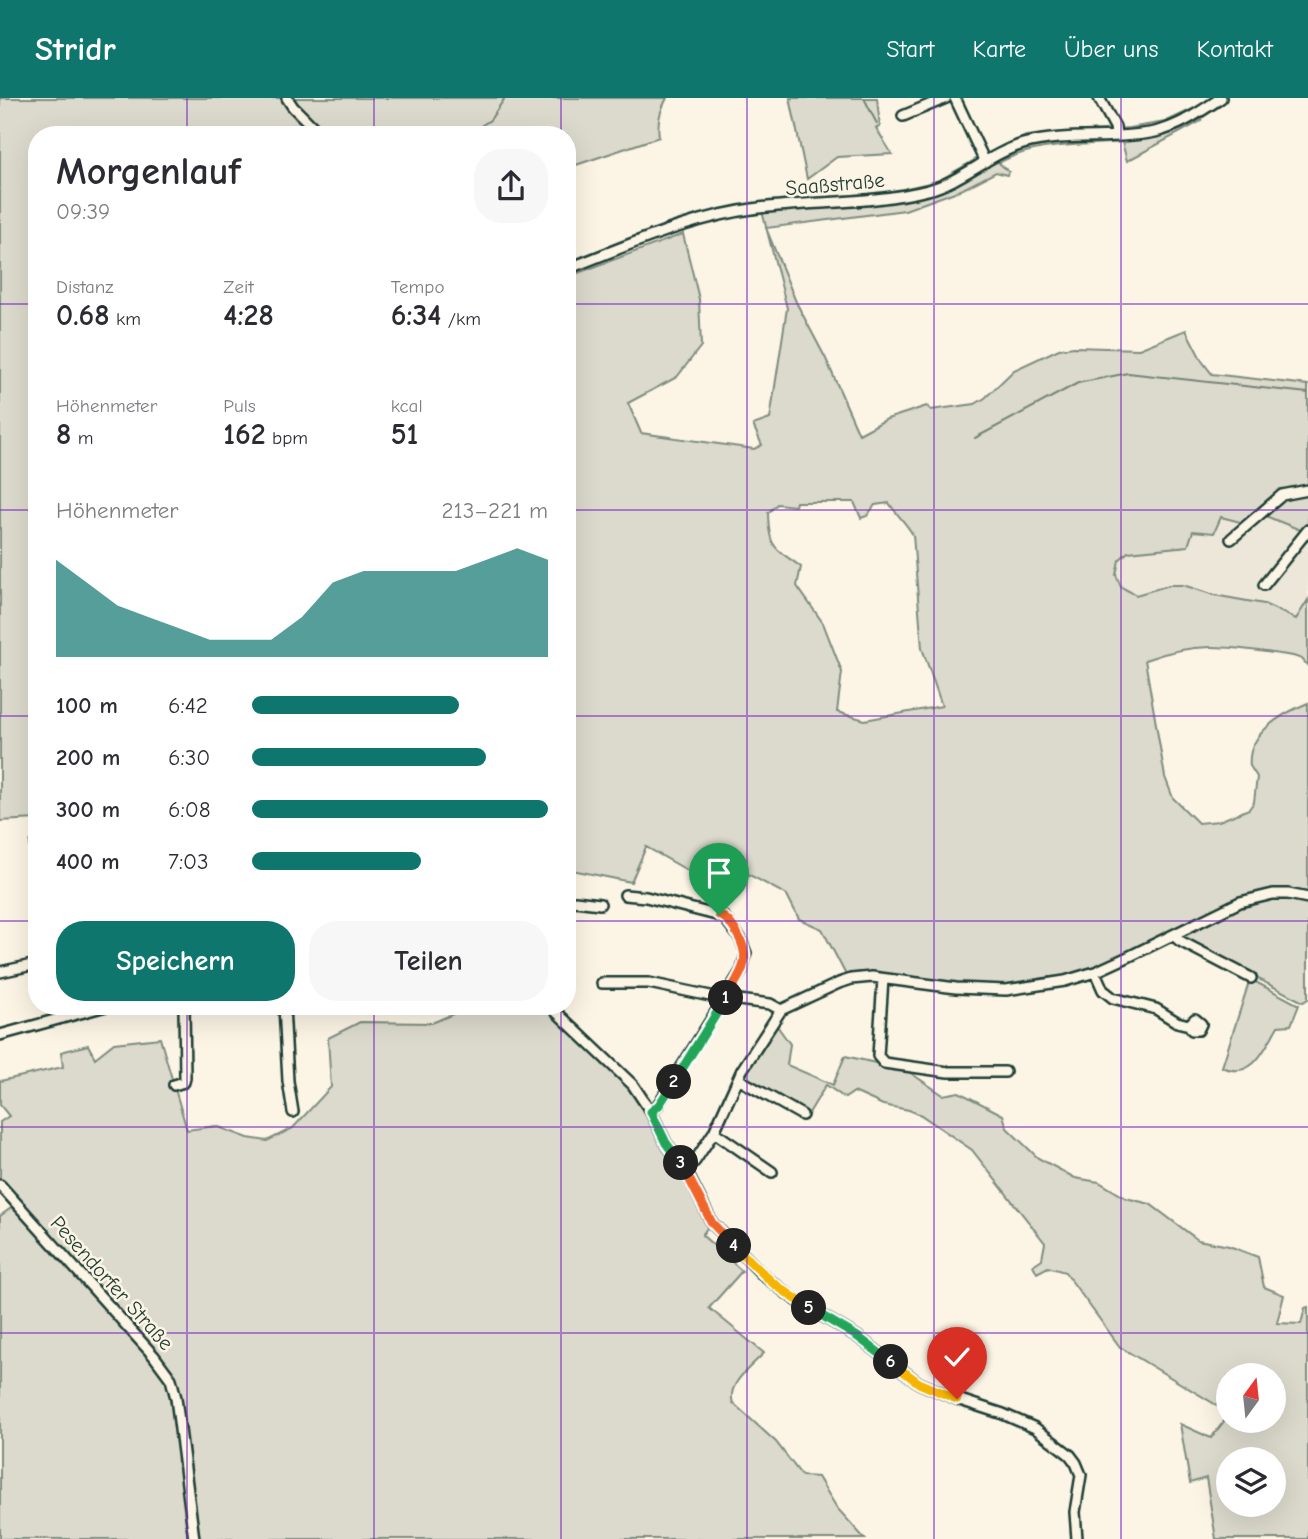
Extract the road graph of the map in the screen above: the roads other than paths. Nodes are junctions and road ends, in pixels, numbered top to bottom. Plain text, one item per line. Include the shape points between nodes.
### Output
1 (287, 98) edge
2 (946, 98) edge
3 (955, 98) edge
4 (1099, 98) edge
5 (1221, 98) edge
6 (1210, 101) edge
7 (903, 116) dead end
8 (312, 126) edge
9 (1116, 135) junction
10 (985, 162) junction
11 (576, 266) edge
12 (1308, 490) edge
13 (1308, 530) edge
14 (1231, 539) dead end
15 (1264, 585) dead end
16 (625, 895) dead end
17 (1308, 898) edge
18 (576, 901) edge
19 (600, 904) dead end
20 (1173, 935) junction
21 (28, 966) edge
22 (0, 972) edge
23 (1095, 972) junction
24 (1251, 978) dead end
25 (883, 979) junction
26 (603, 983) dead end
27 (726, 999) junction
28 (781, 1010) junction
29 (73, 1015) edge
30 (184, 1015) edge
31 (284, 1015) edge
32 (560, 1015) edge
33 (1189, 1025) dead end
34 (0, 1035) edge
35 (1005, 1072) dead end
36 (738, 1079) junction
37 (174, 1085) dead end
38 (293, 1112) dead end
39 (651, 1112) junction
40 (802, 1115) dead end
41 (714, 1132) junction
42 (685, 1169) junction
43 (772, 1172) dead end
44 (0, 1185) edge
45 (194, 1539) edge
46 (1077, 1539) edge

1 - 8 street
2 - 7 street
3 - 10 street
4 - 9 street
5 - 6 street, Saaßstraße
6 - 9 street, Saaßstraße via 1170,127
9 - 10 street, Saaßstraße via 1021,144
10 - 11 street, Saaßstraße via 924,191 719,215
12 - 14 street via 1282,495
13 - 15 street
16 - 27 street via 728,920 744,945 746,960
17 - 20 street via 1259,896
18 - 19 street
20 - 23 street
20 - 24 street
21 - 22 street
23 - 25 street via 1006,990
23 - 33 street via 1103,990 1113,998 1156,1009
25 - 28 street via 851,979
25 - 35 street via 880,1060 948,1072
26 - 27 street via 649,983
27 - 28 street via 774,1005
27 - 39 street
28 - 36 street
29 - 34 street
30 - 37 street via 185,1078
31 - 38 street
32 - 39 street via 626,1076
36 - 40 street
36 - 41 street
39 - 42 street
41 - 42 street
41 - 43 street
42 - 46 street via 719,1232 797,1301 858,1337 919,1383 1019,1421 1059,1445 1081,1475 1075,1511
44 - 45 street, Pesendorfer Straße via 171,1379

